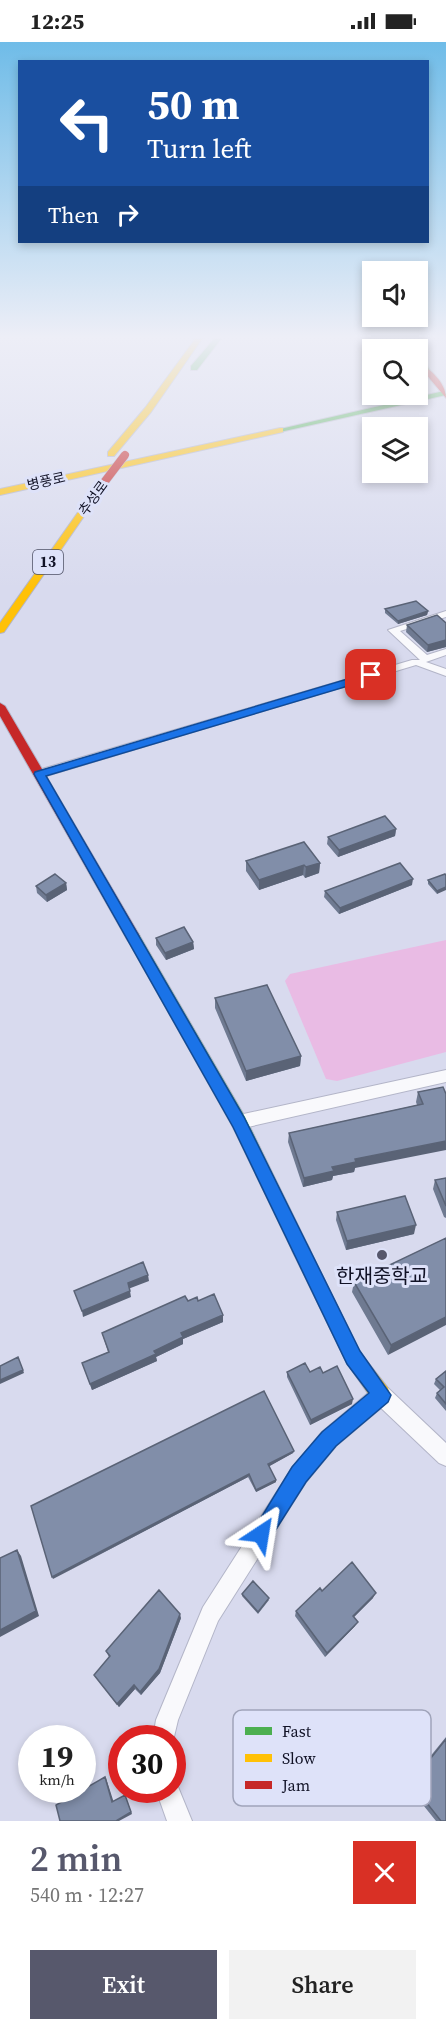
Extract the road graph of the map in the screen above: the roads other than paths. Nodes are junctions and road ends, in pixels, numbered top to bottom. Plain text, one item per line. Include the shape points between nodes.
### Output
1 (140, 422) edge
2 (144, 422) edge
3 (318, 422) edge
4 (118, 455) junction
5 (0, 492) edge
6 (89, 492) junction
7 (7, 596) dead end
8 (446, 614) edge
9 (0, 630) edge
10 (446, 652) edge
11 (420, 660) junction
12 (446, 673) edge
13 (0, 706) edge
14 (39, 774) junction
15 (446, 1076) edge
16 (239, 1122) junction
17 (381, 1395) junction
18 (446, 1456) edge
19 (166, 1725) edge
20 (172, 1803) edge
21 (180, 1821) edge

1 - 4 main road, 추성로 / 13
2 - 4 main road, 추성로 / 13
3 - 5 main road, 병풍로
4 - 6 main road, 추성로 / 13
6 - 7 main road, 추성로 / 13
6 - 9 main road, 추성로 / 13
8 - 11 street via 393,630
10 - 11 street
11 - 12 street
11 - 14 street
13 - 14 main road
14 - 16 main road
15 - 16 street
16 - 17 main road via 353,1357
17 - 18 street
17 - 19 street via 329,1439 299,1474 210,1614
20 - 21 street

